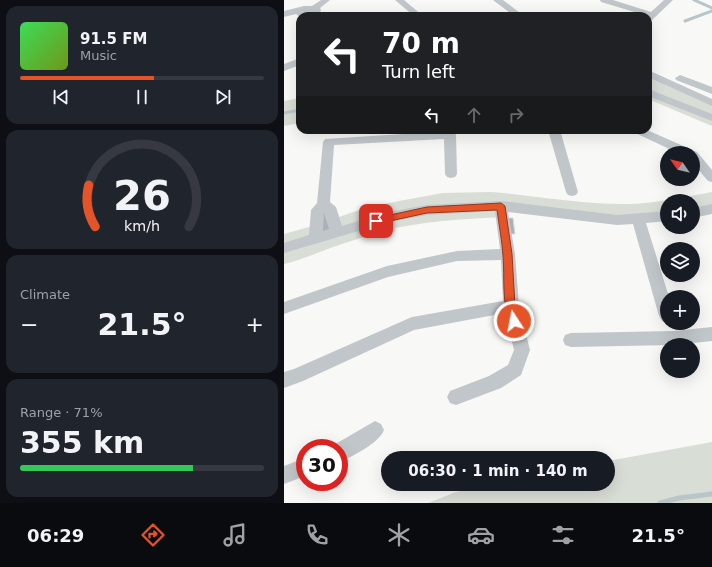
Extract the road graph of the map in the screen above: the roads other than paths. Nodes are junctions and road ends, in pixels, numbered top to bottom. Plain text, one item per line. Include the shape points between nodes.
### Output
1 (326, 0) edge
2 (399, 0) edge
3 (497, 0) edge
4 (604, 0) edge
5 (669, 0) edge
6 (310, 12) edge
7 (414, 12) edge
8 (514, 12) edge
9 (636, 12) edge
10 (284, 14) edge
11 (296, 14) edge
12 (652, 15) edge
13 (296, 17) edge
14 (284, 20) edge
15 (296, 63) edge
16 (284, 68) edge
17 (296, 71) edge
18 (284, 74) edge
19 (652, 74) edge
20 (652, 75) edge
21 (712, 91) edge
22 (652, 94) edge
23 (712, 102) edge
24 (712, 118) edge
25 (555, 134) edge
26 (646, 134) edge
27 (672, 146) edge
28 (700, 163) edge
29 (452, 174) dead end
30 (712, 178) edge
31 (572, 192) dead end
32 (323, 204) junction
33 (501, 206) junction
34 (712, 209) edge
35 (700, 212) edge
36 (660, 217) edge
37 (638, 219) junction
38 (337, 232) junction
39 (316, 239) junction
40 (284, 248) edge
41 (508, 254) junction
42 (660, 293) edge
43 (510, 306) junction
44 (284, 308) edge
45 (671, 330) edge
46 (712, 334) edge
47 (660, 338) edge
48 (674, 338) joint
49 (571, 340) dead end
50 (284, 380) edge
51 (456, 397) dead end
52 (375, 430) dead end
53 (348, 449) edge
54 (296, 470) edge
55 (284, 475) edge

1 - 6 street
2 - 7 street
3 - 8 street
4 - 9 street
5 - 12 street
10 - 11 street
13 - 14 street
15 - 16 street
17 - 18 street
19 - 21 street via 675,76
20 - 23 street
22 - 24 street
25 - 31 street
26 - 27 street
28 - 30 street
29 - 32 street via 450,136 329,142
32 - 38 street via 329,207
32 - 39 street via 318,210
33 - 37 street via 592,218
33 - 38 street via 427,210
33 - 41 street
34 - 35 street
36 - 37 street
37 - 42 street
38 - 39 street
39 - 40 street
41 - 43 street
41 - 44 street via 456,256 387,272
43 - 50 street via 412,324
43 - 51 street via 522,350 515,370 495,382
45 - 48 street
46 - 48 street
47 - 49 street
52 - 53 street
54 - 55 street

